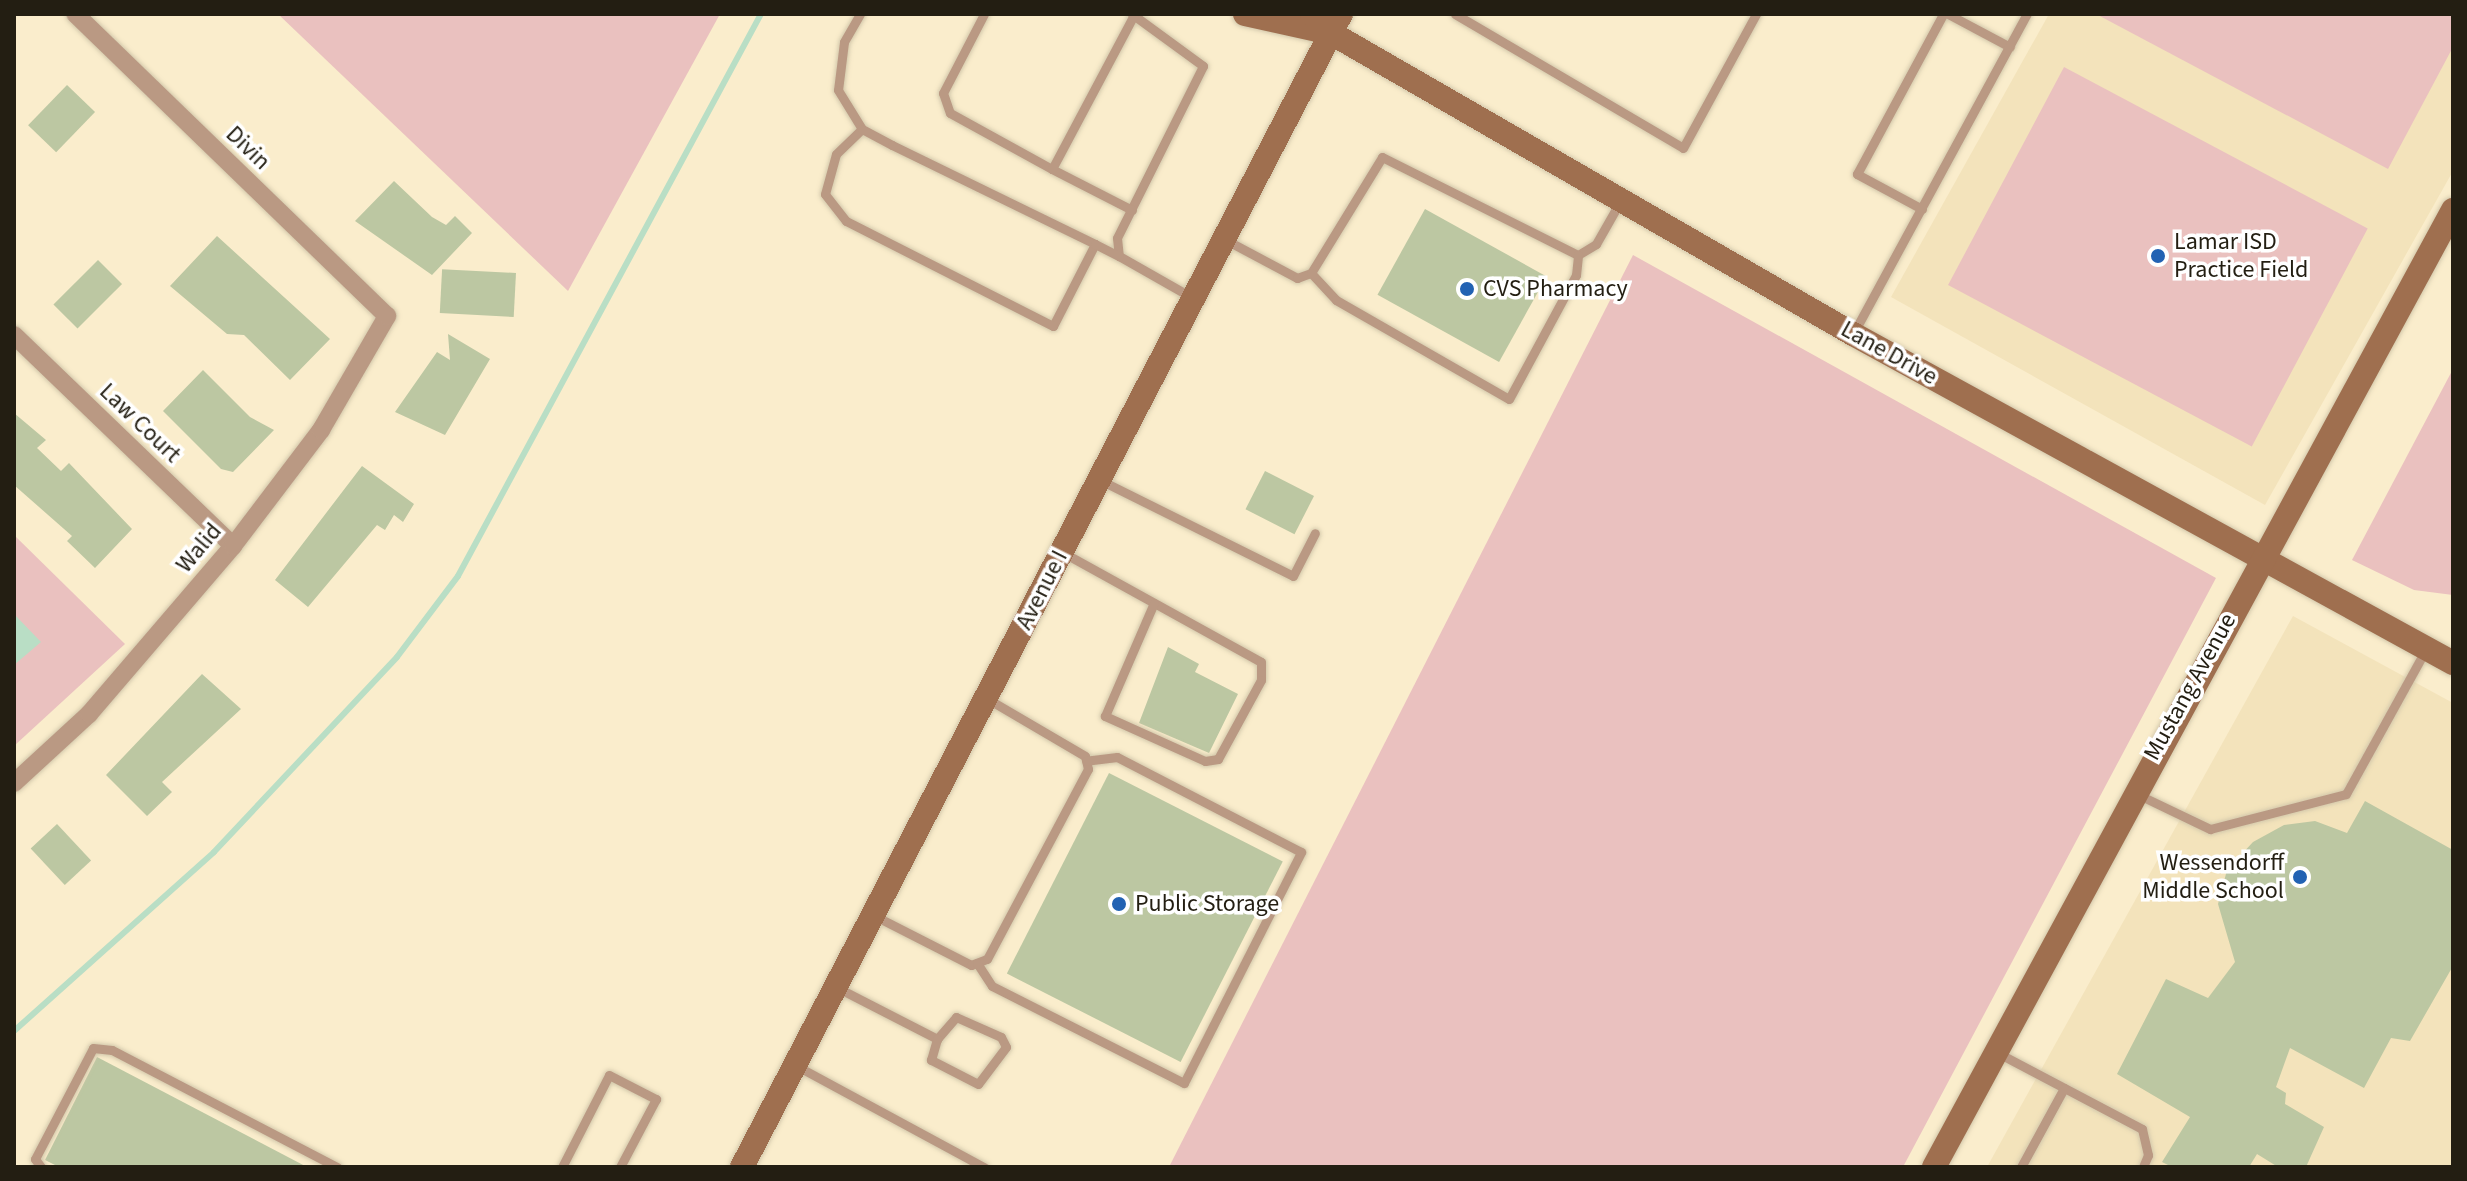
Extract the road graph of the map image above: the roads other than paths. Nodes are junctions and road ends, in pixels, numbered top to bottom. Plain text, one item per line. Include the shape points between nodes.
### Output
1 (75, 14) edge
2 (860, 14) edge
3 (984, 14) edge
4 (1245, 14) edge
5 (1312, 14) edge
6 (1455, 14) edge
7 (1756, 14) edge
8 (1946, 14) edge
9 (2027, 14) edge
10 (1133, 15) edge
11 (1336, 24) edge
12 (2010, 47) junction
13 (862, 129) junction
14 (1052, 169) junction
15 (1621, 200) junction
16 (1922, 209) junction
17 (1132, 210) junction
18 (2453, 210) edge
19 (1224, 239) junction
20 (1095, 244) junction
21 (1578, 255) junction
22 (1119, 256) junction
23 (1311, 273) junction
24 (1193, 298) junction
25 (387, 316) joint
26 (1853, 334) junction
27 (14, 335) edge
28 (1099, 479) junction
29 (1315, 533) dead end
30 (233, 546) junction
31 (1062, 552) junction
32 (2261, 558) junction
33 (1154, 603) junction
34 (2426, 648) junction
35 (2453, 663) edge
36 (986, 698) junction
37 (1086, 761) junction
38 (14, 783) edge
39 (2132, 792) junction
40 (873, 915) junction
41 (977, 963) junction
42 (836, 987) junction
43 (937, 1039) junction
44 (1995, 1051) junction
45 (795, 1065) junction
46 (2064, 1088) junction
47 (41, 1167) edge
48 (337, 1167) edge
49 (562, 1167) edge
50 (620, 1167) edge
51 (742, 1167) edge
52 (984, 1167) edge
53 (1934, 1167) edge
54 (2021, 1167) edge
55 (2143, 1167) edge

1 - 25 street, Divin
2 - 13 lane via 844,42 838,90
3 - 14 lane via 943,93 950,113
4 - 11 main road
5 - 11 main road
6 - 7 lane via 1683,148
8 - 12 lane
8 - 16 lane via 1857,174
9 - 12 lane
10 - 14 lane
10 - 17 lane via 1203,66
11 - 15 main road, Lane Drive
11 - 19 main road, Avenue I
12 - 16 lane
13 - 20 lane
13 - 20 lane via 836,154 825,194 846,221 1053,326
14 - 17 lane
15 - 21 lane via 1596,244
15 - 26 main road, Lane Drive
16 - 26 lane
17 - 22 lane via 1117,238
18 - 32 main road, Mustang Avenue
19 - 23 lane via 1297,278
19 - 24 main road, Avenue I
20 - 22 lane
21 - 23 lane via 1432,179 1376,160
21 - 23 lane via 1576,275 1509,399 1336,300
22 - 24 lane
24 - 28 main road, Avenue I
25 - 30 street, Walid via 321,430
26 - 32 main road, Lane Drive
27 - 30 street, Law Court
28 - 29 lane via 1293,576
28 - 31 main road, Avenue I
30 - 38 street, Walid via 89,714
31 - 33 lane
31 - 36 main road, Avenue I
32 - 34 main road, Lane Drive
32 - 39 main road, Mustang Avenue
33 - 33 lane via 1261,662 1261,680 1218,759 1205,761 1105,716
34 - 35 main road, Lane Drive
34 - 39 lane via 2346,794 2210,829
36 - 37 lane
36 - 40 main road, Avenue I
37 - 41 lane via 987,959
37 - 41 lane via 1117,757 1301,852 1184,1083 992,986
39 - 44 main road, Mustang Avenue
40 - 41 lane
40 - 42 main road, Avenue I
42 - 43 lane
42 - 45 main road, Avenue I
43 - 43 lane via 956,1017 1001,1037 1006,1047 978,1084 931,1060
44 - 46 lane
44 - 53 main road, Mustang Avenue
45 - 51 main road, Avenue I
45 - 52 lane
46 - 54 lane
46 - 55 lane via 2142,1129 2148,1155
47 - 48 lane via 35,1159 93,1048 112,1050
49 - 50 lane via 609,1075 656,1099

